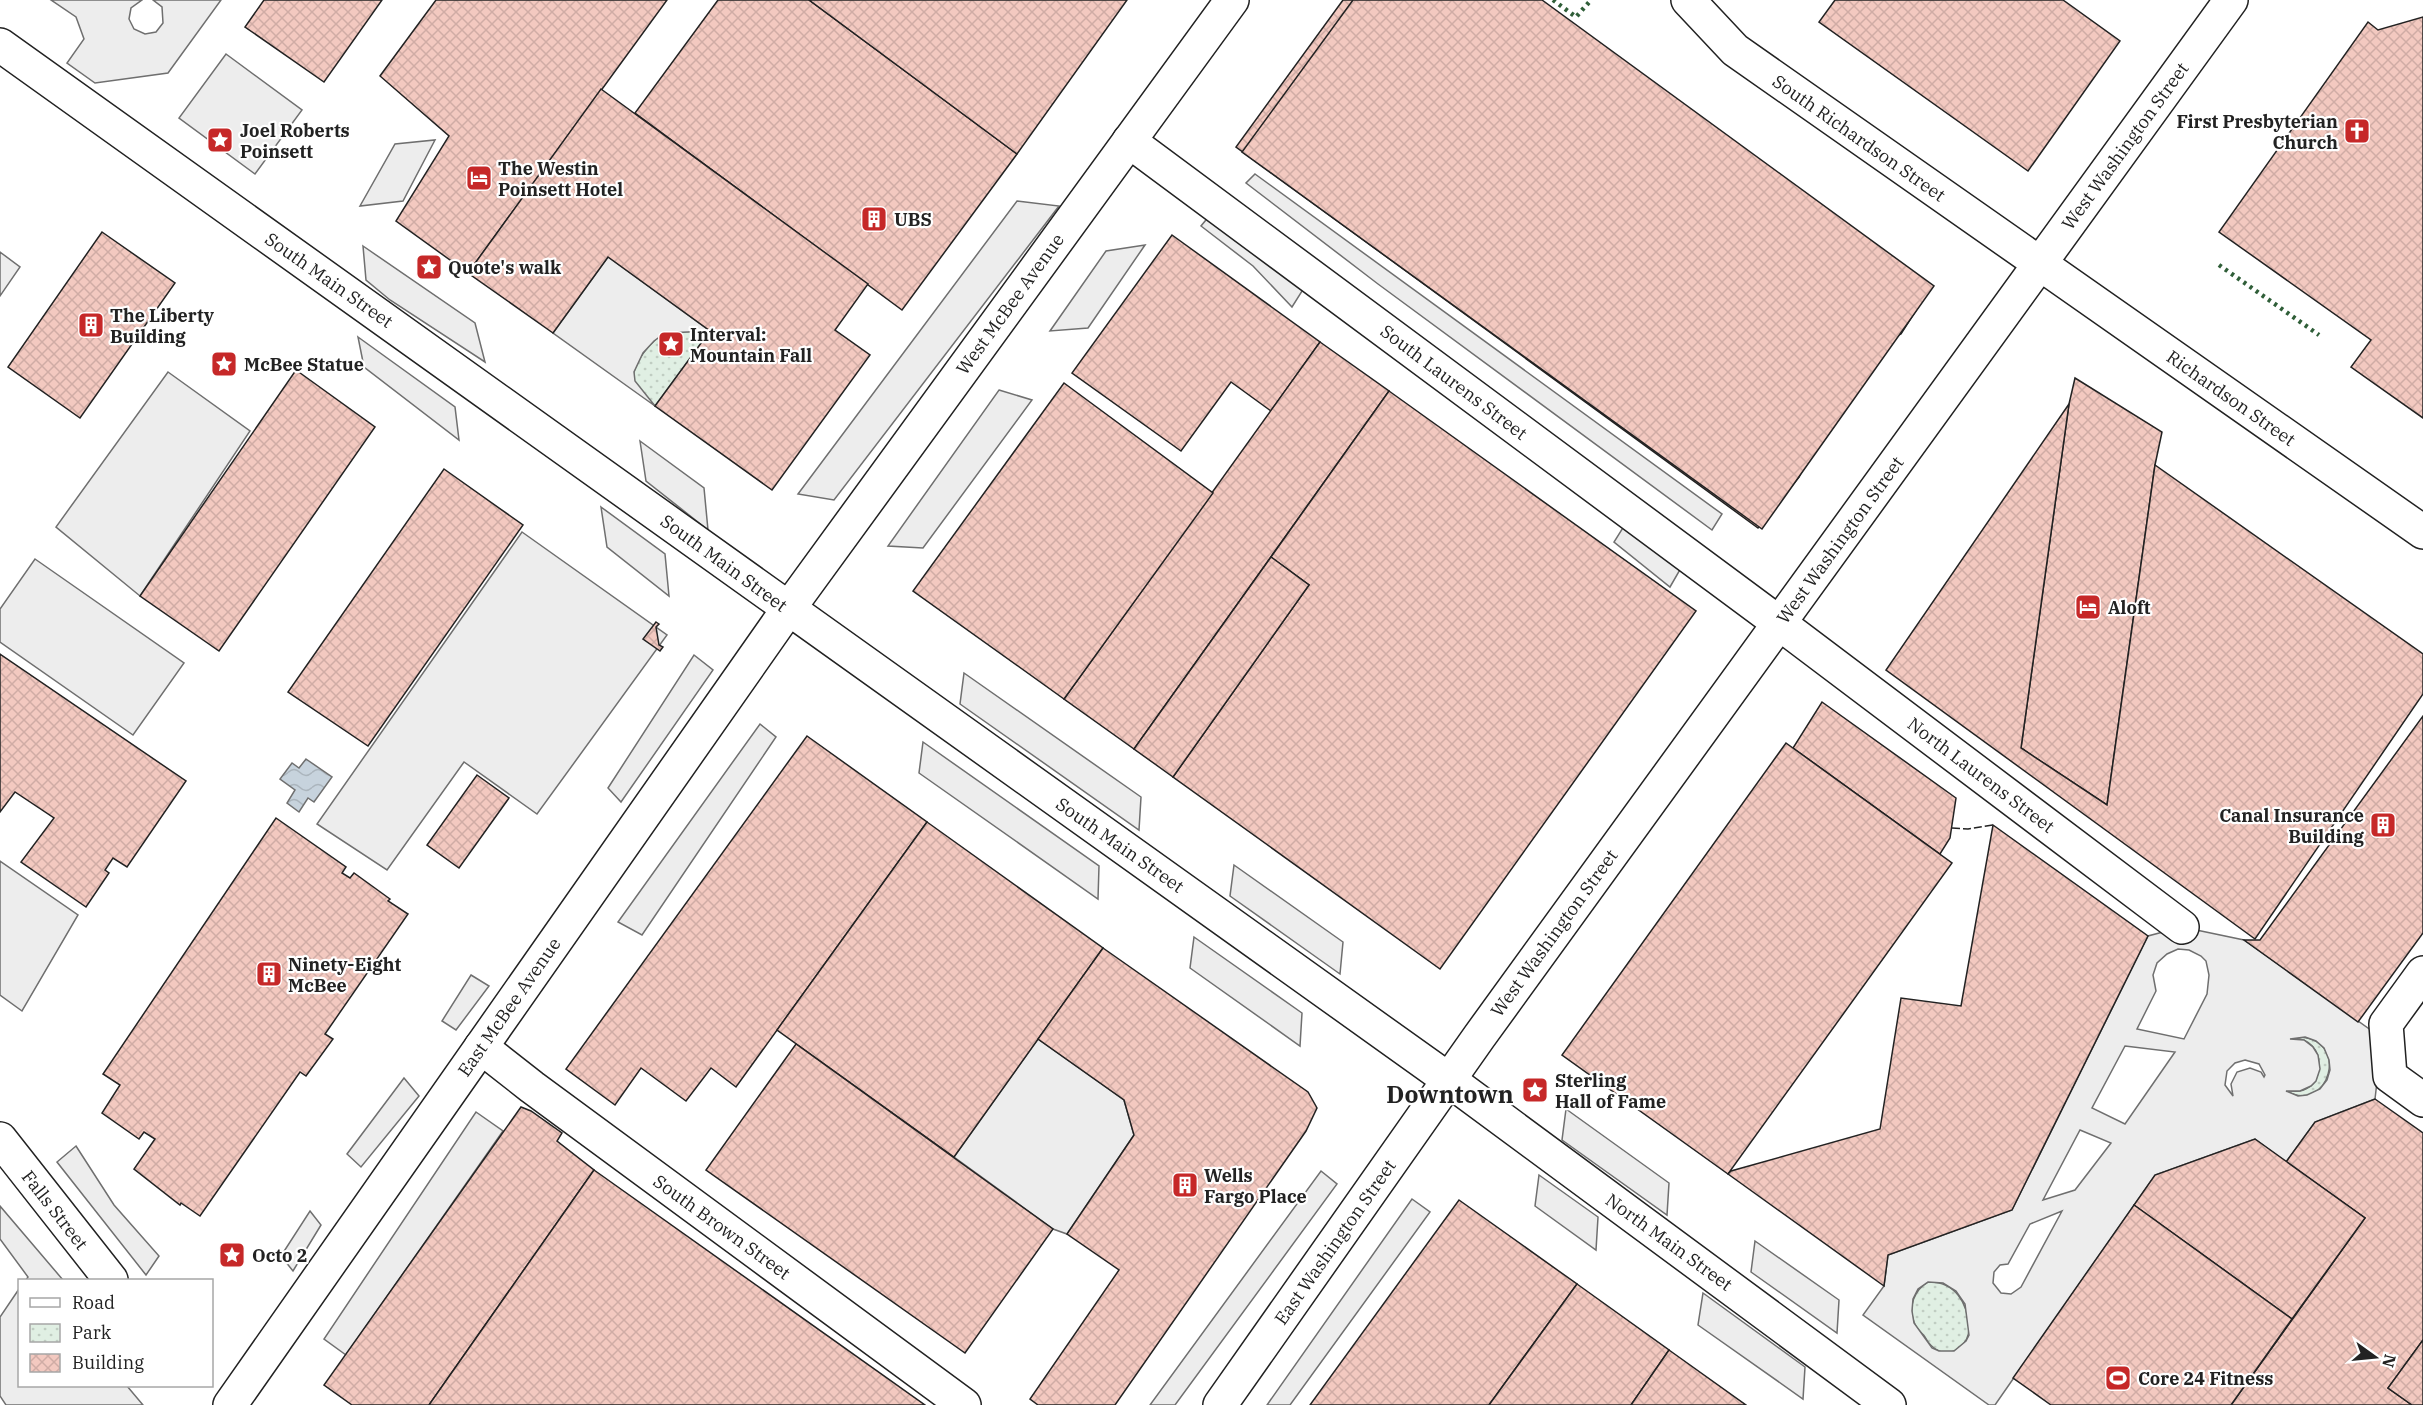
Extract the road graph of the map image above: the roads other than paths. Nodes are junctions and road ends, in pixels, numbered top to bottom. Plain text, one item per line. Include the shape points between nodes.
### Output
1 (1232, 0) edge
2 (1688, 0) edge
3 (2231, 0) edge
4 (0, 45) edge
5 (1129, 141) junction
6 (2040, 265) junction
7 (2423, 532) edge
8 (789, 609) junction
9 (1779, 623) junction
10 (2182, 927) dead end
11 (2423, 973) edge
12 (481, 1047) junction
13 (1449, 1080) junction
14 (2423, 1100) edge
15 (0, 1139) edge
16 (109, 1279) edge
17 (212, 1387) edge
18 (230, 1405) edge
19 (964, 1405) edge
20 (1220, 1405) edge
21 (1889, 1405) edge

1 - 5 street, West McBee Avenue
2 - 6 street, South Richardson Street via 1735,50
3 - 6 street, West Washington Street
4 - 8 street, South Main Street
5 - 8 street, West McBee Avenue
5 - 9 street, South Laurens Street
6 - 7 street, Richardson Street
6 - 9 street, West Washington Street
8 - 12 street, East McBee Avenue
8 - 13 street, South Main Street
9 - 10 street, North Laurens Street
9 - 13 street, West Washington Street
11 - 14 street via 2386,1024 2390,1076
12 - 18 street, East McBee Avenue
12 - 19 street, South Brown Street
13 - 20 street, East Washington Street
13 - 21 street, North Main Street
15 - 16 street, Falls Street
17 - 18 street

